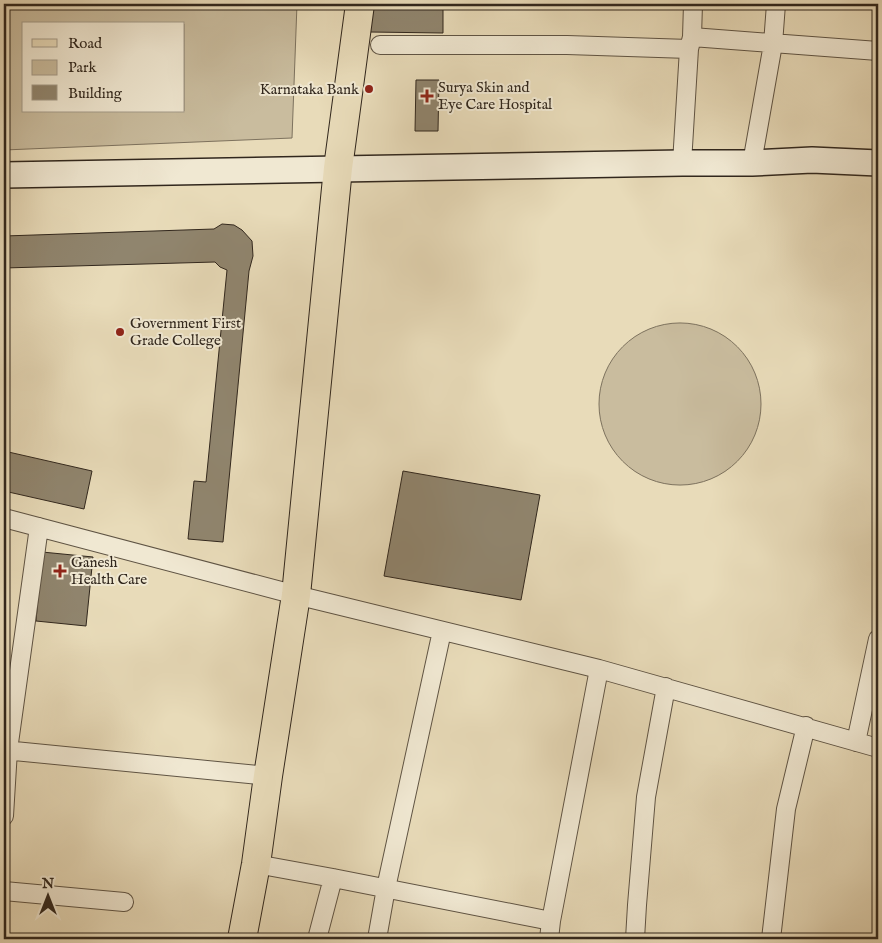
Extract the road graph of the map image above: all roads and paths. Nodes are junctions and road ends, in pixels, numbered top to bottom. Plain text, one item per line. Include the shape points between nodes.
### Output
1 (360, 4) edge
2 (693, 4) edge
3 (776, 4) edge
4 (691, 43) junction
5 (773, 44) junction
6 (380, 45) dead end
7 (878, 51) edge
8 (682, 163) junction
9 (752, 163) junction
10 (878, 163) edge
11 (338, 168) junction
12 (4, 175) edge
13 (4, 518) edge
14 (40, 527) junction
15 (296, 595) junction
16 (442, 631) junction
17 (878, 639) edge
18 (599, 669) junction
19 (666, 687) junction
20 (806, 726) junction
21 (856, 742) junction
22 (878, 748) edge
23 (6, 750) edge
24 (268, 776) junction
25 (4, 816) edge
26 (256, 864) junction
27 (333, 878) junction
28 (386, 888) junction
29 (4, 891) edge
30 (124, 902) dead end
31 (551, 921) junction
32 (242, 939) edge
33 (316, 939) edge
34 (377, 939) edge
35 (549, 939) edge
36 (635, 939) edge
37 (771, 939) edge

1 - 11 main road
2 - 4 street
3 - 5 street
4 - 5 street
4 - 6 street
4 - 8 street
5 - 7 street
5 - 9 street
8 - 9 street
8 - 11 street
9 - 10 street via 812,160
11 - 12 street
11 - 15 main road
13 - 14 street
14 - 15 street
14 - 23 street
15 - 16 street
15 - 24 main road
16 - 18 street
16 - 28 street
17 - 21 street
18 - 19 street
18 - 31 street
19 - 20 street
19 - 36 street via 646,797
20 - 21 street
20 - 37 street via 786,809
21 - 22 street
23 - 24 street
23 - 25 street
24 - 26 main road
26 - 27 street
26 - 32 main road
27 - 28 street
27 - 33 street
28 - 31 street
28 - 34 street
29 - 30 street
31 - 35 street

